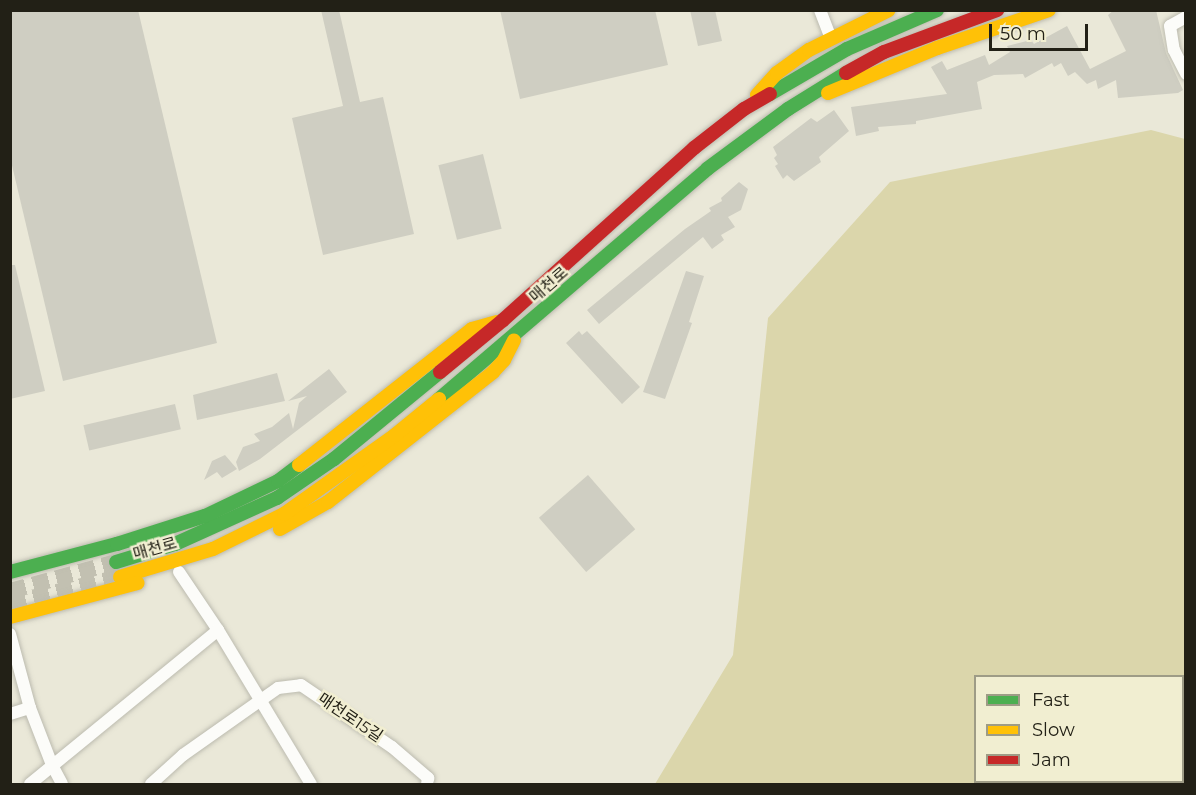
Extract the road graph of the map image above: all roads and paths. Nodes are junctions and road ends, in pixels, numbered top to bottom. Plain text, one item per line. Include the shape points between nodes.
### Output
1 (820, 10) edge
2 (889, 10) edge
3 (937, 10) edge
4 (997, 10) edge
5 (1049, 10) edge
6 (1185, 17) edge
7 (831, 38) junction
8 (1185, 74) edge
9 (744, 109) junction
10 (788, 109) junction
11 (503, 320) junction
12 (515, 336) junction
13 (116, 562) tunnel mouth
14 (10, 572) edge
15 (179, 572) junction
16 (120, 577) tunnel mouth
17 (10, 617) edge
18 (218, 630) junction
19 (10, 634) edge
20 (259, 701) junction
21 (30, 708) junction
22 (10, 714) edge
23 (52, 765) junction
24 (30, 784) edge
25 (63, 784) edge
26 (151, 784) edge
27 (311, 784) edge
28 (428, 784) edge

1 - 7 street
2 - 7 main road
3 - 9 main road, 매천로 via 847,49
4 - 10 main road, 매천로 via 884,52
5 - 10 main road via 937,48
6 - 8 street via 1170,26 1174,50
7 - 9 main road via 777,73
9 - 11 main road, 매천로 via 693,148
10 - 12 main road, 매천로 via 707,169
11 - 13 main road, 매천로 via 334,459 277,498 175,544
11 - 14 main road via 472,329 278,481 205,516
12 - 15 main road via 504,360 493,372 328,502 228,554
12 - 16 main road, 매천로 via 395,435 284,514 213,549
15 - 17 main road
15 - 18 street
18 - 20 street
18 - 23 street
19 - 21 street
20 - 26 street, 매천로15길 via 183,755
20 - 27 street
20 - 28 street, 매천로15길 via 278,688 301,685 392,747 428,778
21 - 22 street
21 - 23 street
23 - 24 street
23 - 25 street

